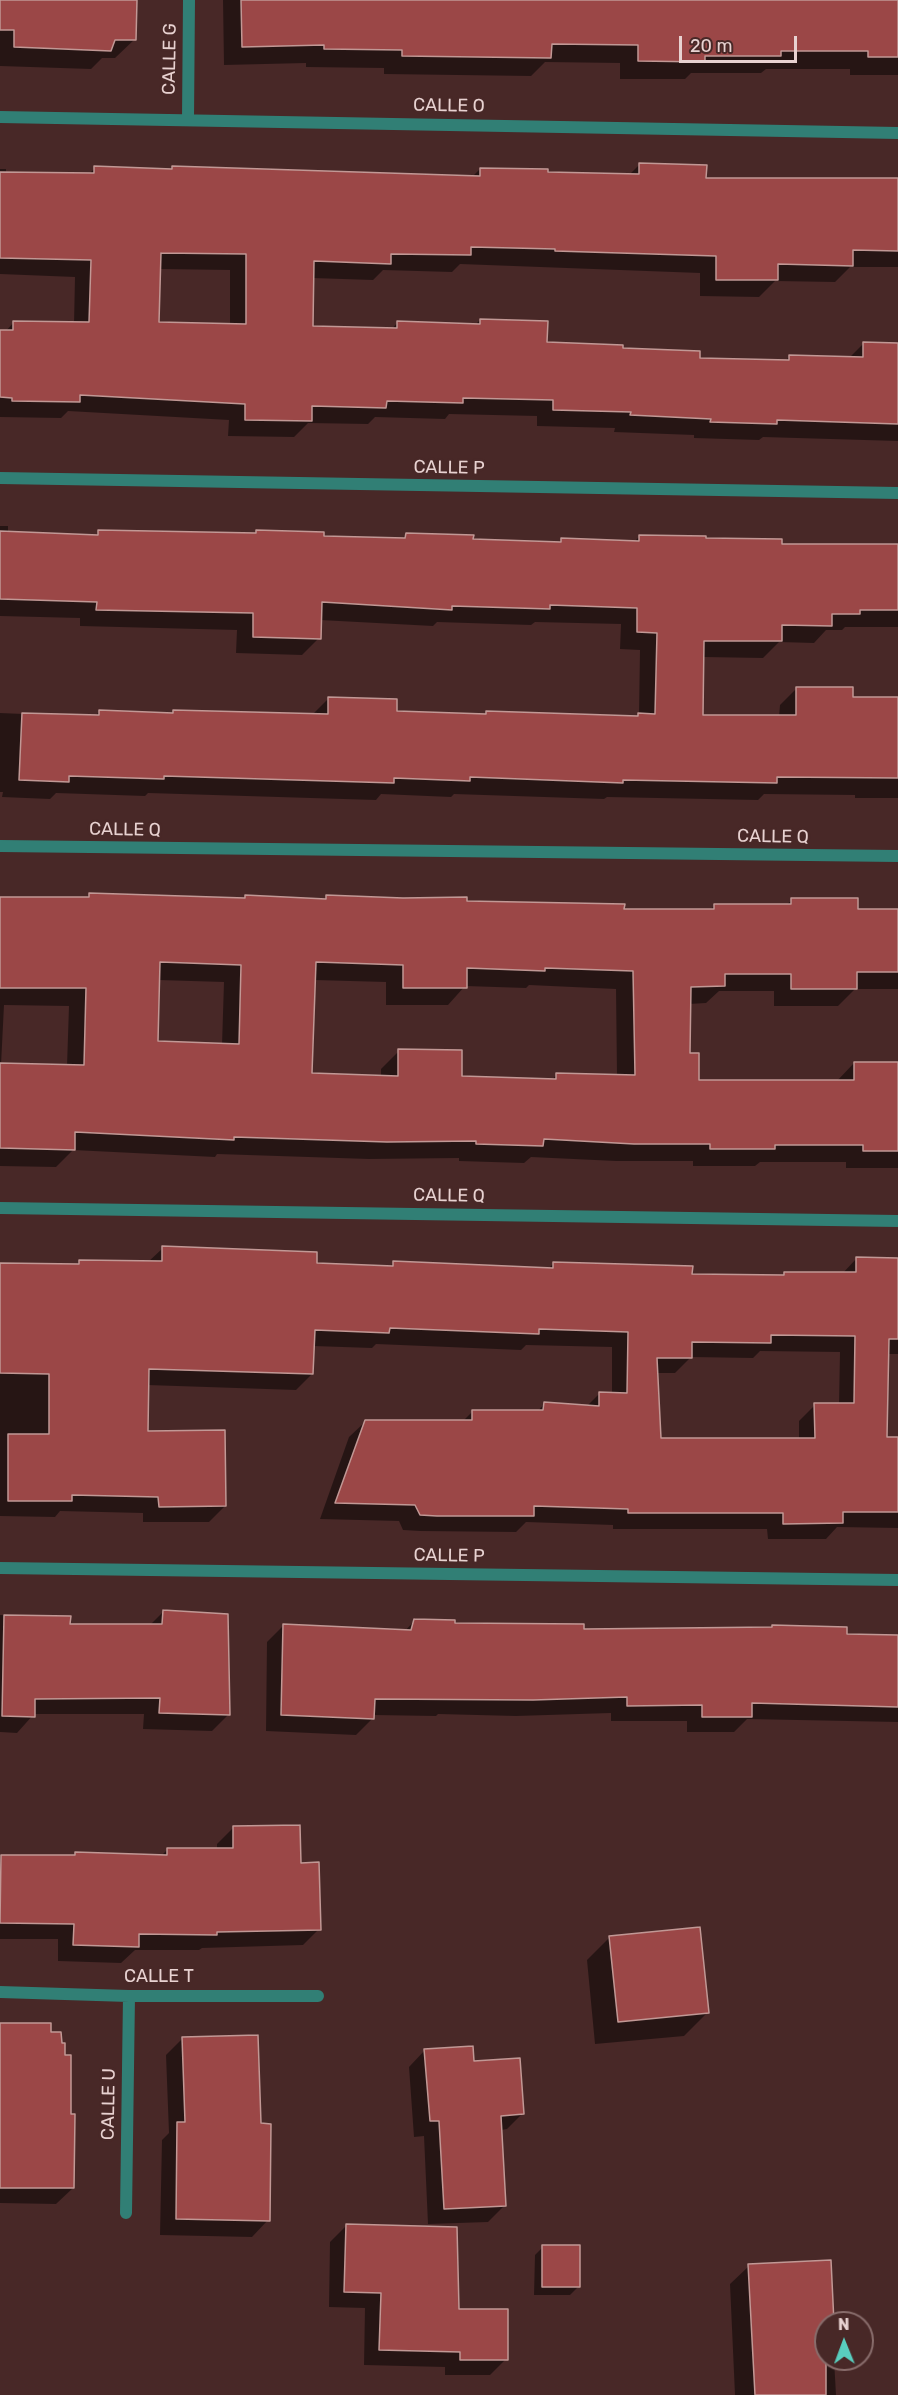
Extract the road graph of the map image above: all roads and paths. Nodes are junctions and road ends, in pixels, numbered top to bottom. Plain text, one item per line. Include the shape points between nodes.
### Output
1 (189, 0) edge
2 (0, 117) edge
3 (188, 119) junction
4 (898, 133) edge
5 (0, 478) edge
6 (898, 493) edge
7 (0, 846) edge
8 (898, 856) edge
9 (0, 1208) edge
10 (898, 1221) edge
11 (0, 1568) edge
12 (898, 1580) edge
13 (0, 1992) edge
14 (129, 1996) junction
15 (318, 1996) dead end
16 (126, 2213) dead end

1 - 3 street, CALLE G
2 - 3 street, CALLE O
3 - 4 street, CALLE O
5 - 6 street, CALLE P
7 - 8 street, CALLE Q
9 - 10 street, CALLE Q
11 - 12 street, CALLE P
13 - 14 street, CALLE T
14 - 15 street, CALLE T
14 - 16 street, CALLE U

